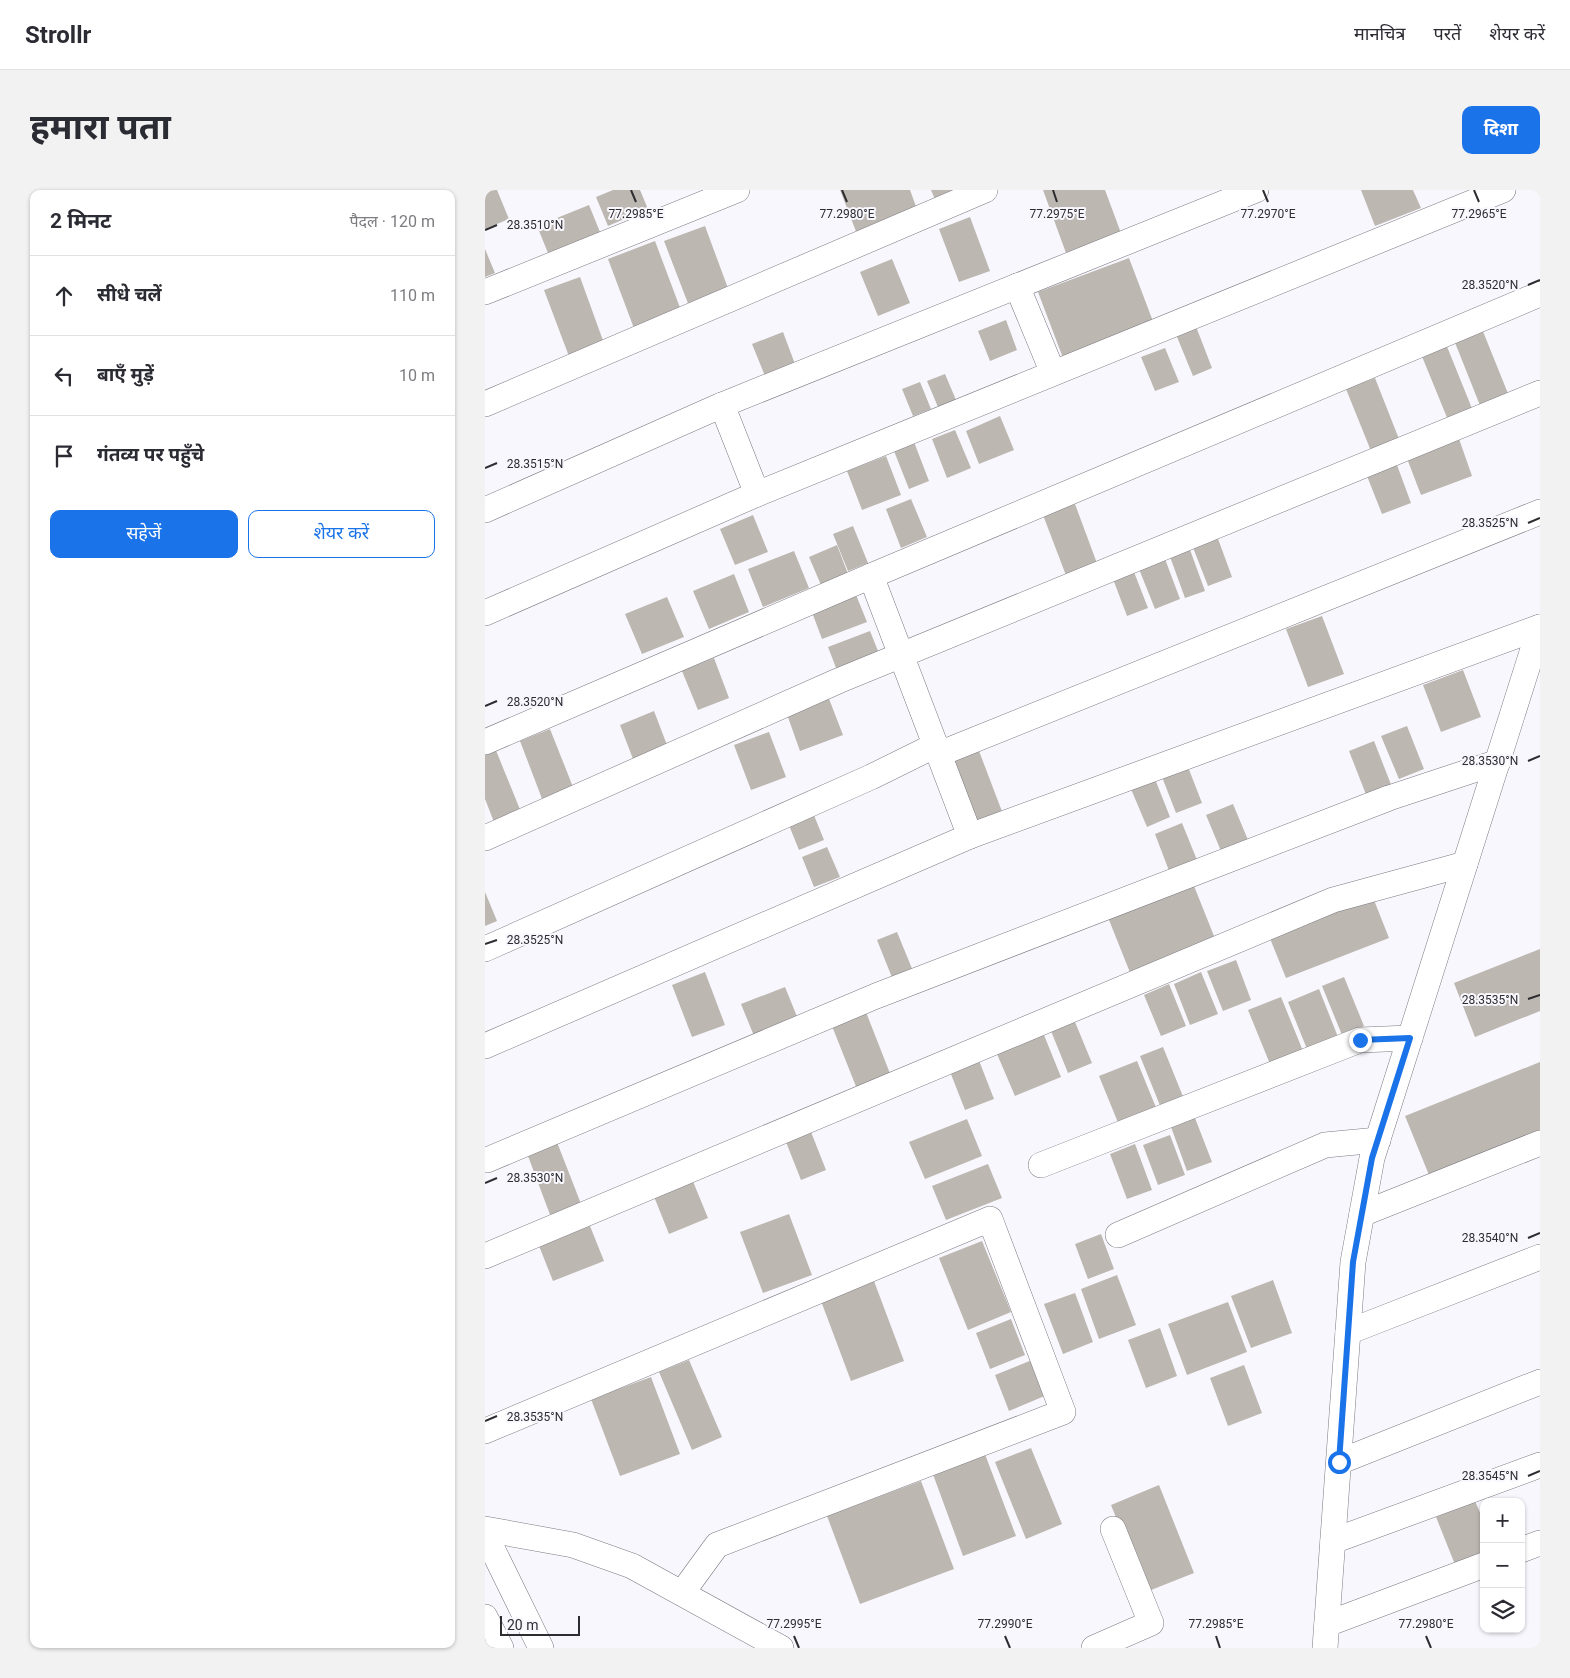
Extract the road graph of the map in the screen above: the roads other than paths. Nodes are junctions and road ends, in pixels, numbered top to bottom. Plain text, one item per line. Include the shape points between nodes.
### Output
1 (737, 190) edge
2 (985, 190) edge
3 (1255, 190) edge
4 (1503, 190) edge
5 (1017, 286) junction
6 (485, 292) edge
7 (1540, 294) edge
8 (1053, 373) junction
9 (1540, 393) edge
10 (485, 404) edge
11 (723, 405) junction
12 (757, 494) junction
13 (485, 510) edge
14 (1540, 512) edge
15 (871, 576) junction
16 (485, 613) edge
17 (1540, 627) edge
18 (901, 655) junction
19 (1531, 679) edge
20 (485, 742) edge
21 (937, 750) junction
22 (1497, 762) junction
23 (970, 836) junction
24 (485, 838) edge
25 (1465, 864) junction
26 (485, 950) edge
27 (1410, 1038) junction
28 (485, 1046) edge
29 (1378, 1140) junction
30 (1540, 1143) edge
31 (487, 1160) dead end
32 (1041, 1165) dead end
33 (1362, 1214) junction
34 (1118, 1235) dead end
35 (485, 1256) edge
36 (1540, 1257) edge
37 (1348, 1332) junction
38 (1540, 1382) edge
39 (485, 1431) edge
40 (1339, 1462) junction
41 (1540, 1466) edge
42 (485, 1529) edge
43 (1113, 1529) dead end
44 (485, 1534) edge
45 (1333, 1542) junction
46 (1540, 1543) edge
47 (1525, 1549) edge
48 (1480, 1566) edge
49 (682, 1593) junction
50 (485, 1616) edge
51 (1326, 1636) edge
52 (501, 1648) edge
53 (541, 1648) edge
54 (781, 1648) edge
55 (1095, 1648) edge

1 - 6 street
2 - 10 street
3 - 5 street
4 - 8 street
5 - 8 street
5 - 11 street
7 - 15 street
8 - 12 street
9 - 18 street
11 - 12 street
11 - 13 street
12 - 16 street
14 - 21 street
15 - 18 street
15 - 20 street
17 - 19 street
17 - 23 street
18 - 21 street
18 - 24 street
19 - 22 street
21 - 23 street
21 - 26 street
22 - 25 street
22 - 31 street via 1389,798 876,996
23 - 28 street
25 - 27 street
25 - 35 street via 1333,900
27 - 29 street
27 - 32 street via 1360,1040
29 - 33 street
29 - 34 street via 1325,1145
30 - 33 street
33 - 37 street via 1353,1262
36 - 37 street
37 - 40 street
38 - 40 street
39 - 49 street via 990,1219 1063,1412 717,1545
40 - 45 street
41 - 45 street
42 - 49 street via 573,1545 632,1566
43 - 55 street via 1151,1623
44 - 53 street
45 - 51 street
46 - 47 street
48 - 51 street
49 - 54 street
50 - 52 street

